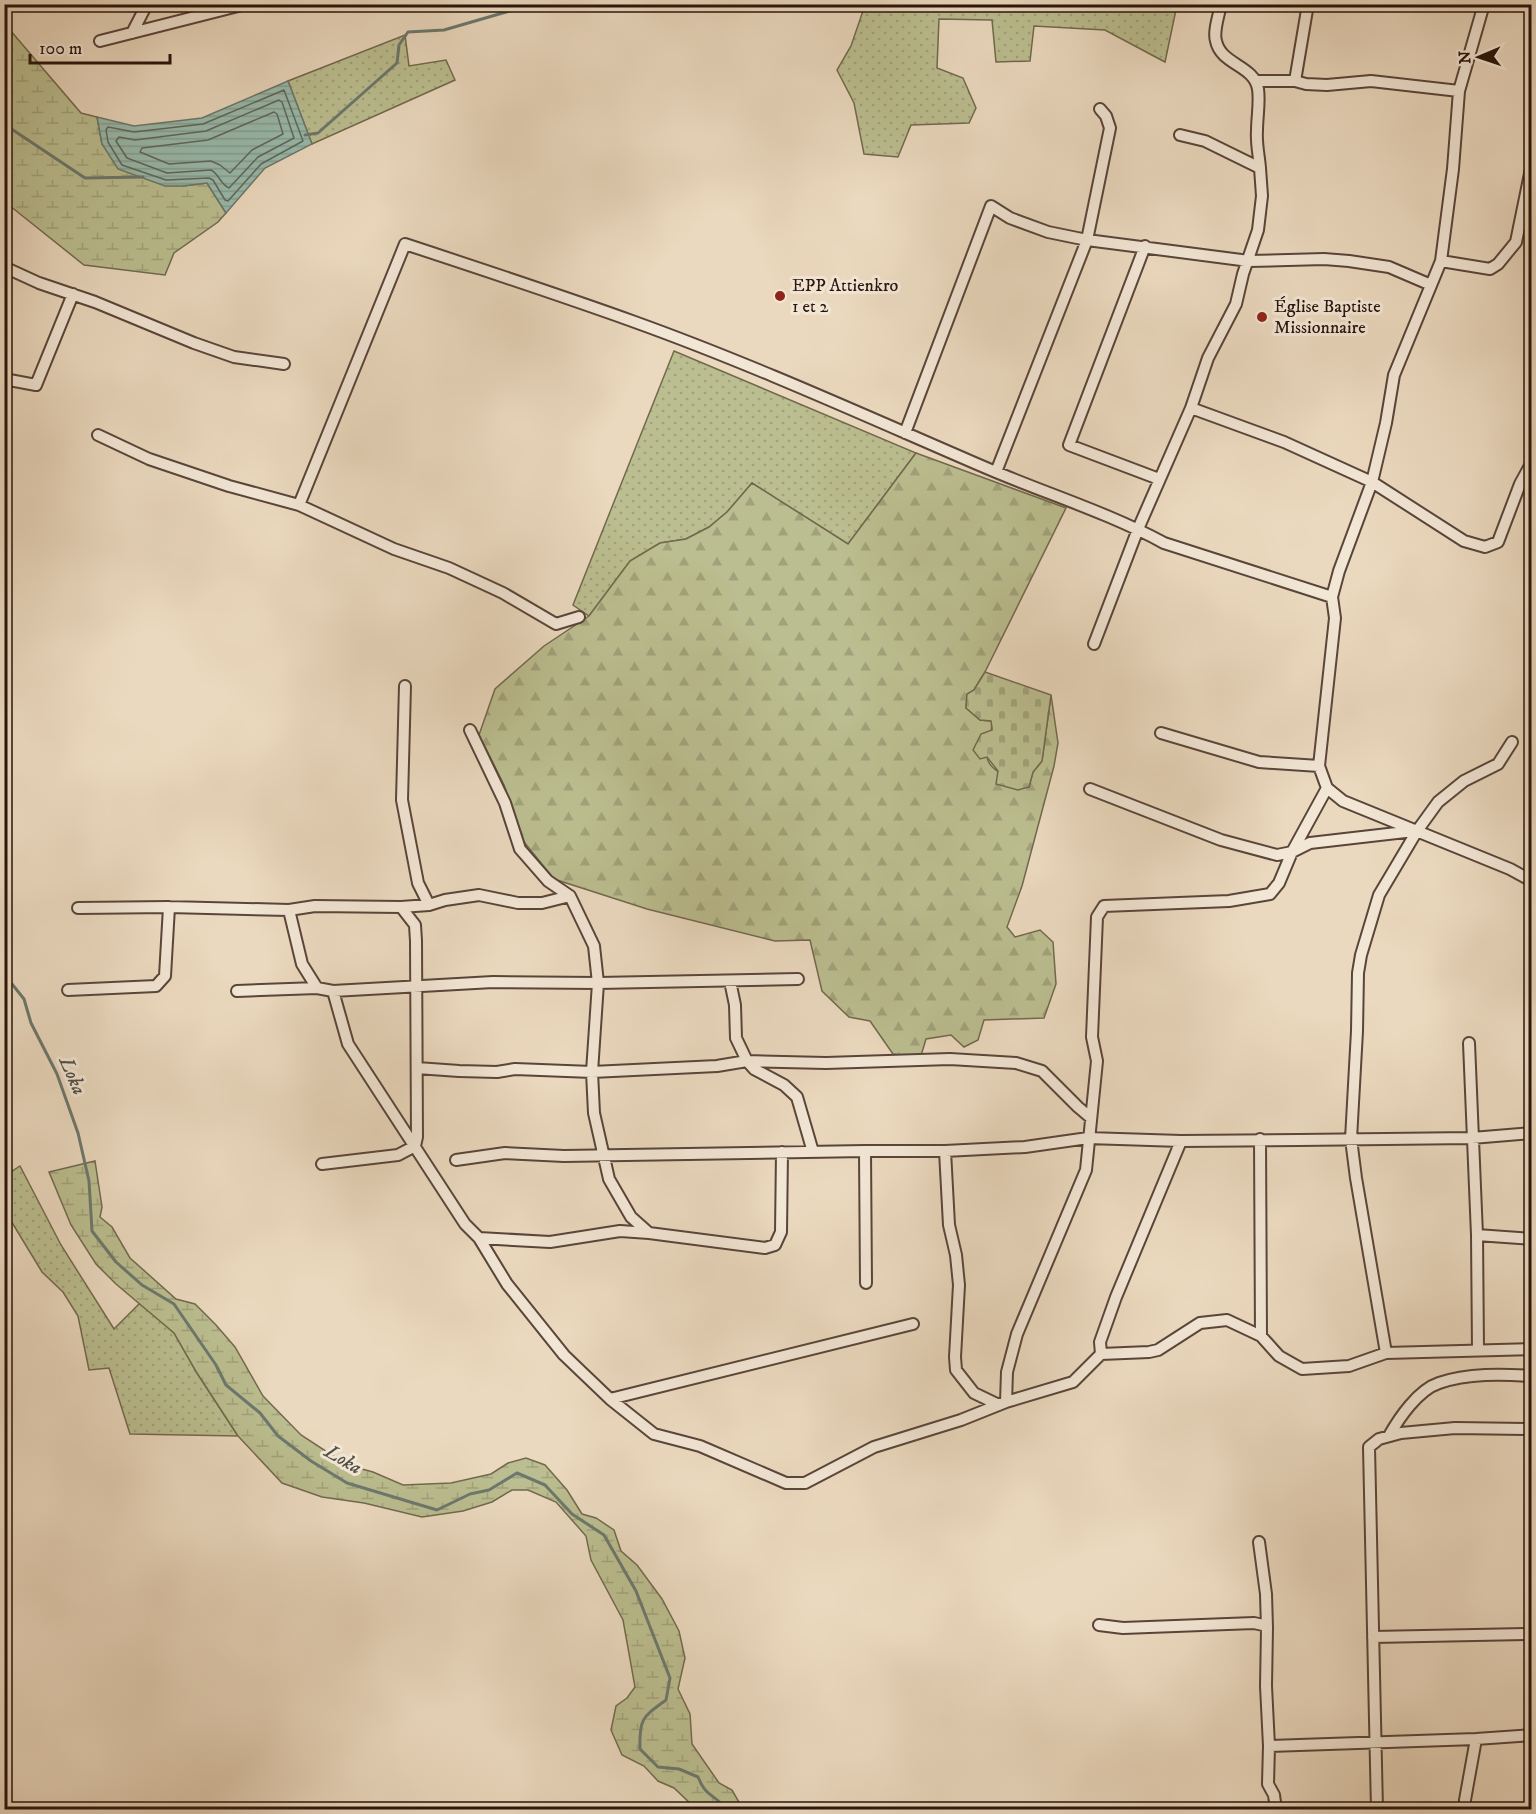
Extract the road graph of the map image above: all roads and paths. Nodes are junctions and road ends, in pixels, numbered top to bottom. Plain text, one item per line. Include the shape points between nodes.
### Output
1 (147, 4) edge
2 (246, 4) edge
3 (1221, 4) edge
4 (1308, 4) edge
5 (1484, 4) edge
6 (132, 33) junction
7 (100, 41) dead end
8 (1256, 81) junction
9 (1295, 81) junction
10 (1459, 92) junction
11 (1100, 109) dead end
12 (1180, 135) dead end
13 (1532, 164) edge
14 (1260, 168) junction
15 (1087, 240) junction
16 (1145, 246) junction
17 (1249, 261) junction
18 (1441, 261) junction
19 (4, 267) edge
20 (1431, 285) junction
21 (73, 294) junction
22 (284, 364) dead end
23 (4, 379) edge
24 (1191, 408) junction
25 (905, 433) junction
26 (98, 435) dead end
27 (1532, 462) edge
28 (996, 472) junction
29 (1159, 479) junction
30 (1372, 482) junction
31 (299, 505) junction
32 (1138, 529) junction
33 (1332, 597) junction
34 (579, 617) dead end
35 (1094, 644) dead end
36 (405, 686) dead end
37 (470, 730) dead end
38 (1161, 733) dead end
39 (1512, 742) dead end
40 (1319, 766) junction
41 (1327, 788) junction
42 (1090, 789) dead end
43 (1417, 831) junction
44 (1292, 852) junction
45 (1532, 881) edge
46 (570, 896) junction
47 (429, 905) junction
48 (169, 907) junction
49 (78, 908) dead end
50 (401, 908) junction
51 (289, 910) junction
52 (798, 978) dead end
53 (730, 981) junction
54 (598, 983) junction
55 (415, 986) junction
56 (317, 988) junction
57 (68, 990) dead end
58 (333, 991) junction
59 (237, 992) dead end
60 (1469, 1043) dead end
61 (747, 1061) junction
62 (417, 1068) junction
63 (592, 1072) junction
64 (1091, 1118) junction
65 (1532, 1133) edge
66 (1088, 1138) junction
67 (1472, 1138) junction
68 (1260, 1139) junction
69 (1352, 1139) junction
70 (1181, 1141) junction
71 (415, 1146) junction
72 (865, 1151) junction
73 (945, 1151) junction
74 (782, 1152) junction
75 (813, 1152) junction
76 (603, 1155) junction
77 (456, 1160) dead end
78 (322, 1164) dead end
79 (649, 1233) junction
80 (1477, 1235) junction
81 (479, 1238) junction
82 (1532, 1239) edge
83 (866, 1283) dead end
84 (913, 1324) dead end
85 (1261, 1336) junction
86 (1478, 1349) junction
87 (1532, 1349) edge
88 (1386, 1353) junction
89 (1101, 1354) junction
90 (1532, 1376) edge
91 (610, 1399) junction
92 (1003, 1403) junction
93 (1532, 1429) edge
94 (1389, 1436) junction
95 (1259, 1542) dead end
96 (1099, 1625) dead end
97 (1267, 1628) junction
98 (1532, 1634) edge
99 (1373, 1637) junction
100 (1532, 1735) edge
101 (1476, 1739) junction
102 (1376, 1743) junction
103 (1269, 1746) junction
104 (1276, 1809) edge
105 (1377, 1809) edge
106 (1465, 1809) edge

1 - 6 street
2 - 6 street
3 - 8 street via 1215,41 1232,63 1244,68
4 - 9 street
5 - 10 street
6 - 7 street
8 - 9 street
8 - 14 street
9 - 10 street via 1327,85 1371,81
10 - 18 street
11 - 15 street via 1110,128
12 - 14 street via 1205,141
13 - 18 street via 1516,242 1498,264 1490,269
14 - 17 street via 1261,214
15 - 16 street
15 - 25 street via 1048,232 1010,218 991,206
15 - 28 street
16 - 17 street
16 - 29 street via 1070,445
17 - 20 street via 1324,259 1379,265
17 - 24 street via 1236,304 1208,358
18 - 20 street
19 - 21 street
20 - 30 street via 1394,375
21 - 22 street via 234,357
21 - 23 street via 36,385
24 - 29 street
24 - 30 street via 1284,442
25 - 28 street
25 - 31 street via 633,321 405,244
26 - 31 street via 149,459
27 - 30 street via 1498,542 1485,547 1464,541
28 - 32 street
29 - 32 street
30 - 33 street
31 - 34 street via 394,549 450,568 556,624
32 - 33 street via 1164,543
32 - 35 street
33 - 40 street via 1335,618
36 - 47 street via 402,800 418,883
37 - 46 street via 505,803 520,849 548,881
38 - 40 street via 1259,762
39 - 43 street via 1498,764 1464,781 1438,802
40 - 41 street
41 - 43 street via 1343,801
41 - 44 street
42 - 44 street via 1221,840 1277,855
43 - 44 street via 1310,843
43 - 45 street
43 - 69 street via 1379,895 1361,955
44 - 64 street via 1270,894 1228,901 1104,906 1097,917 1092,1036 1097,1062
46 - 47 street via 542,903 518,903 479,895
46 - 54 street via 594,946
47 - 50 street
48 - 49 street
48 - 51 street
48 - 57 street via 165,976 156,986
50 - 51 street via 315,906
50 - 55 street via 415,925
51 - 56 street via 302,964
52 - 53 street
53 - 54 street
53 - 61 street via 735,999 736,1038
54 - 55 street
54 - 63 street
55 - 58 street
55 - 62 street
56 - 58 street
56 - 59 street
58 - 71 street via 348,1044
60 - 67 street
61 - 63 street
61 - 64 street via 950,1059 1016,1063 1042,1071
61 - 75 street via 754,1070 784,1085 796,1097
62 - 63 street
62 - 71 street
63 - 76 street via 594,1113
64 - 66 street
65 - 67 street
66 - 70 street
66 - 73 street via 1025,1147
66 - 92 street via 1086,1170 1017,1335
67 - 69 street
67 - 80 street
68 - 69 street
68 - 70 street
68 - 85 street
69 - 88 street
70 - 89 street via 1116,1298 1100,1342
71 - 78 street via 398,1155
71 - 81 street via 465,1224
72 - 73 street
72 - 75 street
72 - 83 street
73 - 92 street via 949,1225 959,1285 956,1370 974,1393
74 - 75 street
74 - 76 street
74 - 79 street via 781,1232 775,1245 765,1248
76 - 77 street via 505,1153
76 - 79 street via 609,1179 631,1217
79 - 81 street via 620,1231 550,1242
80 - 82 street
80 - 86 street
81 - 91 street via 507,1284 564,1355
84 - 91 street
85 - 88 street via 1279,1356 1302,1369 1349,1366
85 - 89 street via 1227,1320 1215,1321 1200,1323 1158,1350
86 - 87 street
86 - 88 street
89 - 92 street via 1073,1382
90 - 94 street via 1491,1374 1438,1383 1416,1399
91 - 92 street via 654,1434 700,1446 786,1482 805,1483 874,1447
93 - 94 street via 1455,1428
94 - 99 street via 1379,1439 1368,1450
95 - 97 street
96 - 97 street via 1123,1628 1254,1623
97 - 103 street
98 - 99 street
99 - 102 street
100 - 101 street
101 - 102 street
101 - 106 street
102 - 103 street
102 - 105 street
103 - 104 street via 1268,1784

